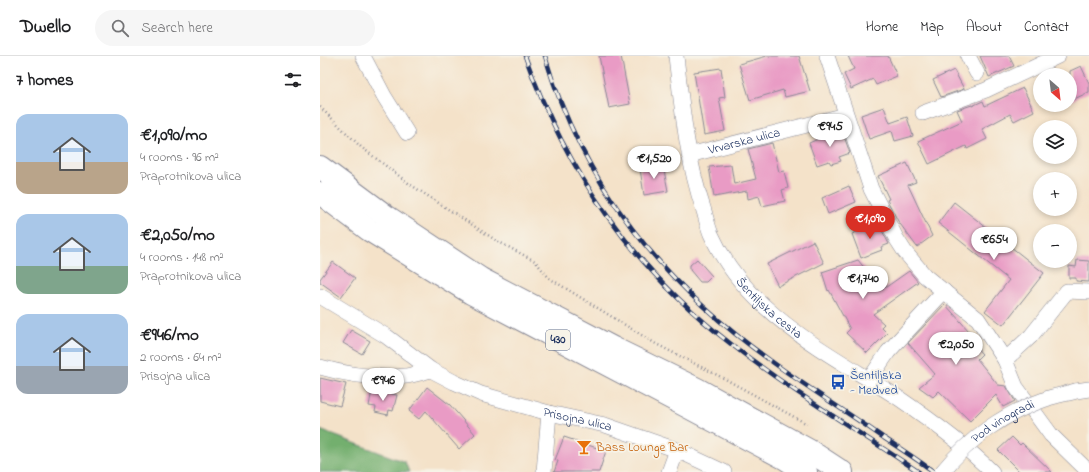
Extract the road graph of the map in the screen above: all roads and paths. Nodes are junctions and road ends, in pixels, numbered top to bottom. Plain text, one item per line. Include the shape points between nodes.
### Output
1 (363, 56) edge
2 (676, 56) edge
3 (827, 56) edge
4 (968, 56) edge
5 (1058, 56) edge
6 (977, 73) dead end
7 (320, 107) edge
8 (923, 113) dead end
9 (846, 115) junction
10 (407, 133) dead end
11 (689, 155) junction
12 (320, 167) edge
13 (320, 193) edge
14 (944, 291) junction
15 (1089, 292) edge
16 (320, 296) edge
17 (1005, 360) junction
18 (320, 367) edge
19 (430, 370) junction
20 (869, 380) junction
21 (1083, 390) edge
22 (549, 413) junction
23 (807, 424) dead end
24 (677, 450) junction
25 (544, 472) edge
26 (669, 472) edge
27 (724, 472) edge
28 (806, 472) edge
29 (842, 472) edge
30 (942, 472) edge
31 (992, 472) edge
32 (1089, 472) edge

1 - 10 street
2 - 11 street, Šentiljska cesta
3 - 9 street
4 - 6 street
5 - 8 street via 986,90
7 - 23 path via 361,147 411,185 496,241 535,261 549,278 656,344
9 - 11 street, Vrvarska ulica
9 - 14 street via 871,189 896,238 925,276
11 - 20 street, Šentiljska cesta via 711,234 738,278 754,297 796,333
12 - 29 highway, 430 via 386,216 481,279 697,389 810,451
13 - 28 highway, 430 via 369,230 471,293 786,459
14 - 17 street via 978,318
14 - 20 street via 888,352
15 - 17 street via 1067,290 1031,336
16 - 19 street, Prisojna ulica via 386,336
17 - 32 street via 1016,387 1051,435
18 - 19 street via 378,377 408,376
19 - 22 street, Prisojna ulica via 481,394
20 - 31 street, Šentiljska cesta via 953,437
21 - 30 street, Pod vinogradi, bridge via 1048,398 1014,412 987,428
22 - 24 street, Prisojna ulica via 605,425
22 - 25 street
24 - 26 street
24 - 27 street, Prisojna ulica

